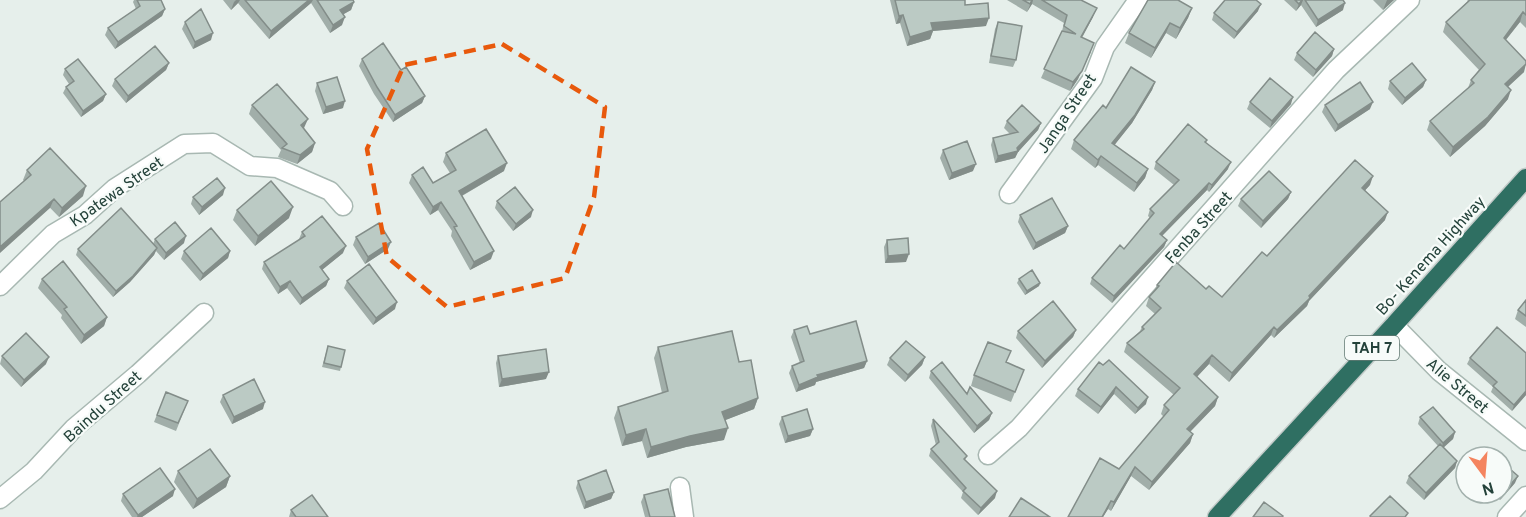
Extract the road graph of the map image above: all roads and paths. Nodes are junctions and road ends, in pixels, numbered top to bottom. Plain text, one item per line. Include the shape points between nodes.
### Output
1 (1138, 0) edge
2 (1410, 0) edge
3 (1526, 178) edge
4 (1009, 194) dead end
5 (343, 206) dead end
6 (0, 286) edge
7 (204, 313) dead end
8 (1394, 325) junction
9 (1526, 441) edge
10 (988, 455) dead end
11 (680, 487) dead end
12 (1526, 496) edge
13 (0, 499) edge
14 (684, 517) edge
15 (1217, 517) edge
16 (1507, 517) edge

1 - 4 street, Janga Street via 1105,47 1093,78
2 - 10 street, Fenba Street via 1336,70 1019,428
3 - 8 highway, Bo- Kenema Highway / TAH 7
5 - 6 street, Kpatewa Street via 330,191 277,168 250,166 213,143 184,144 52,234
7 - 13 street, Baindu Street
8 - 9 street, Alie Street via 1439,370
8 - 15 highway, Bo- Kenema Highway / TAH 7
11 - 14 street
12 - 16 street

